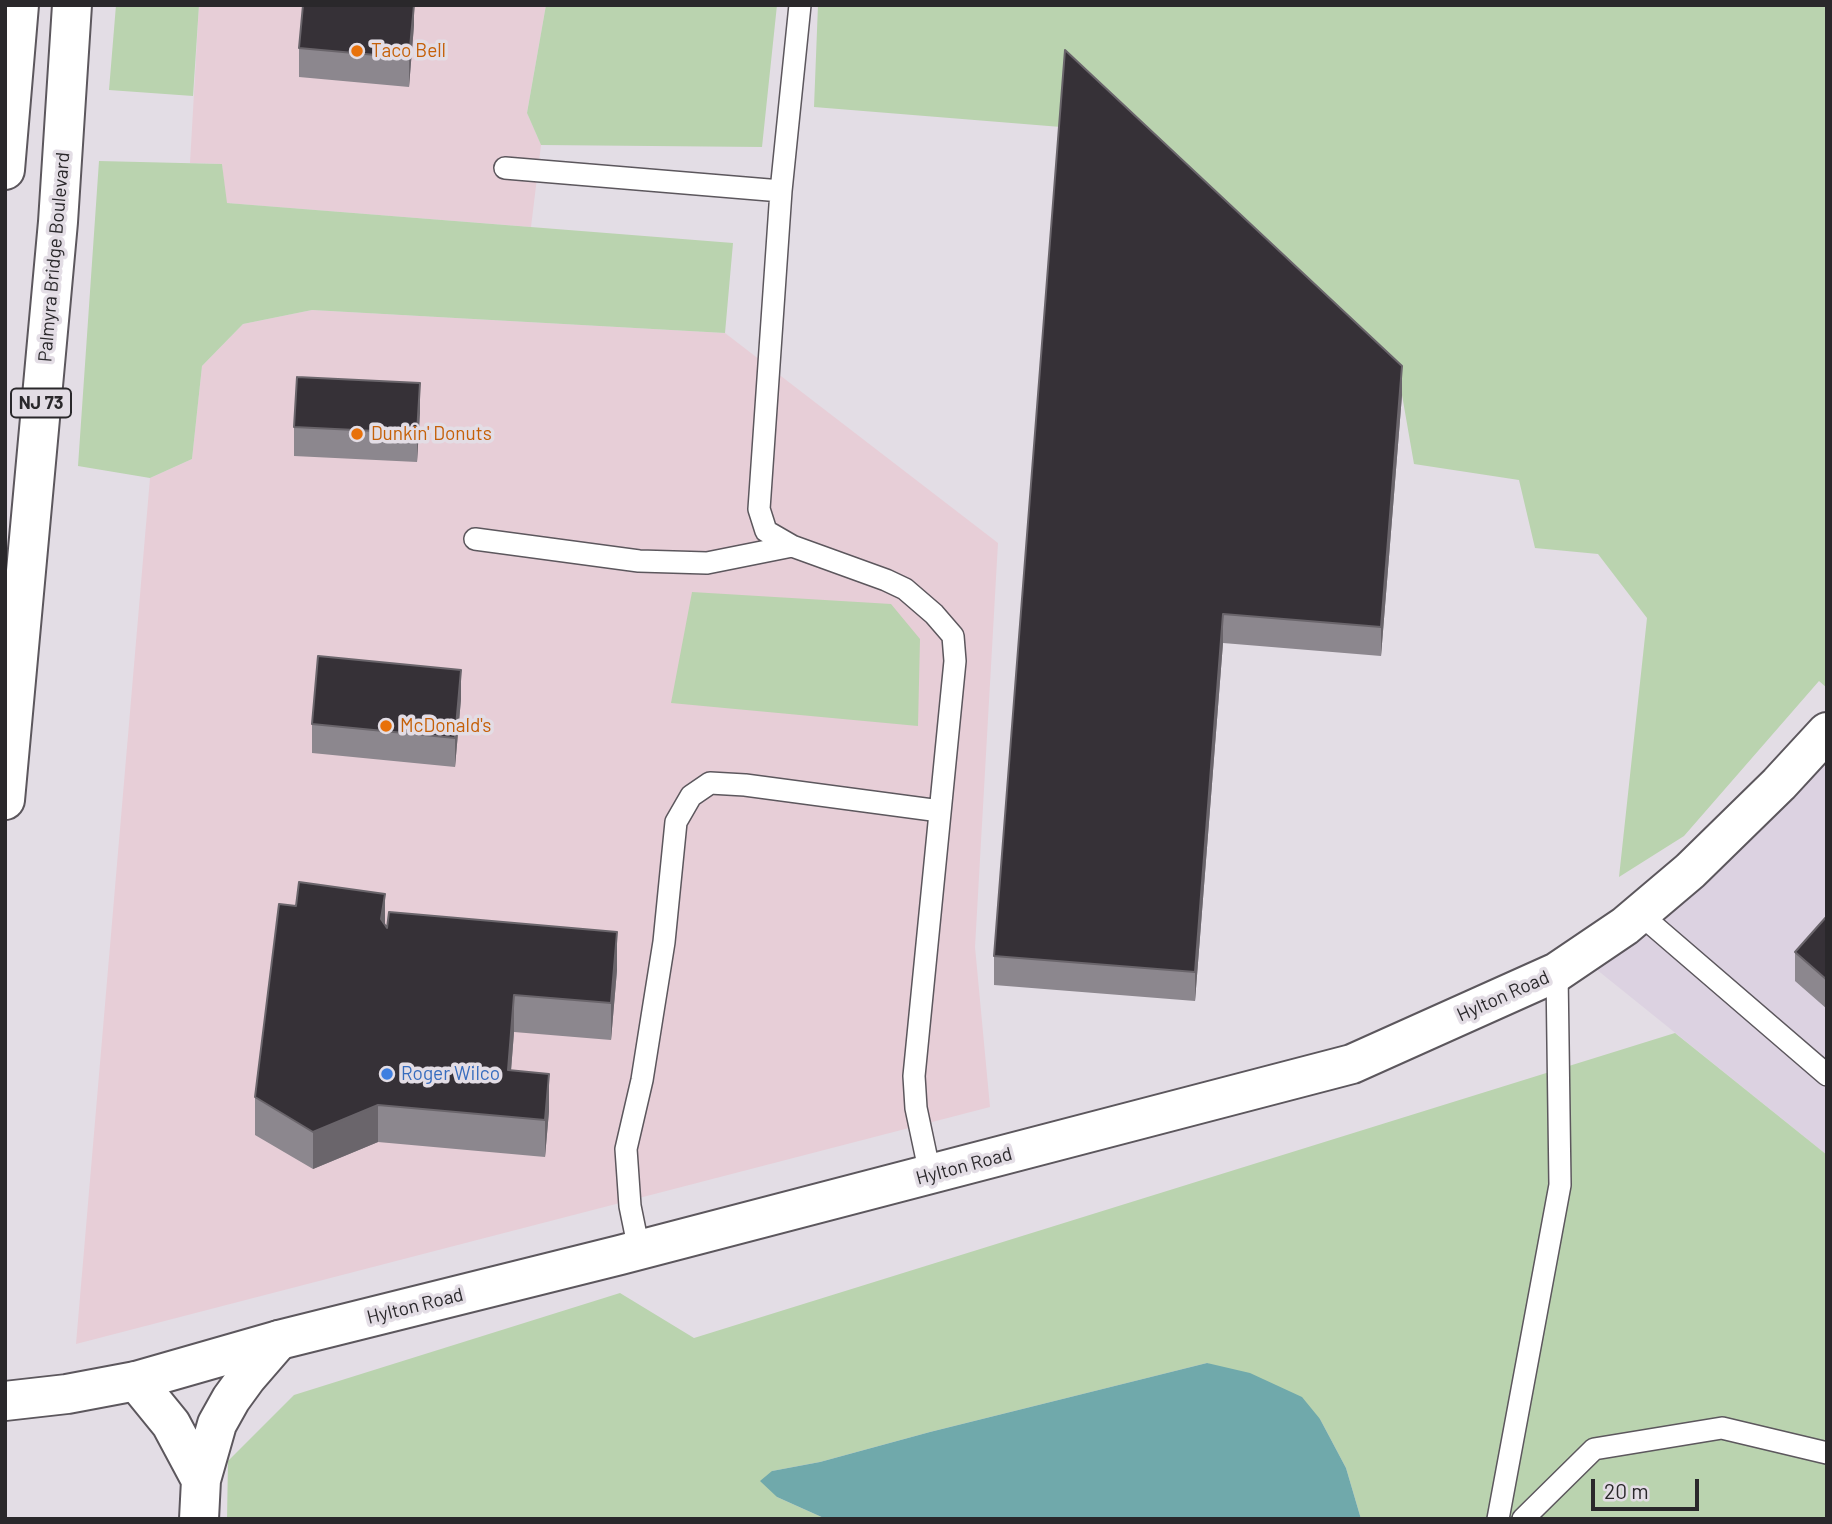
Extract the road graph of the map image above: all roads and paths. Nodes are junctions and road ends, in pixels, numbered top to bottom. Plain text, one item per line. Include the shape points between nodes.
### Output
1 (19, 5) edge
2 (72, 5) edge
3 (800, 5) edge
4 (505, 168) dead end
5 (5, 170) edge
6 (781, 191) junction
7 (475, 539) dead end
8 (792, 546) junction
9 (1827, 732) edge
10 (5, 800) edge
11 (940, 811) junction
12 (1640, 914) junction
13 (1557, 972) junction
14 (1827, 1075) edge
15 (930, 1174) junction
16 (639, 1250) junction
17 (279, 1340) junction
18 (136, 1381) junction
19 (5, 1401) edge
20 (1827, 1453) edge
21 (201, 1480) junction
22 (199, 1519) edge
23 (1498, 1519) edge
24 (1523, 1519) edge

1 - 5 main road
2 - 10 main road, Palmyra Bridge Boulevard / NJ 73 via 58,222
3 - 6 lane
4 - 6 lane
6 - 8 lane via 760,509 766,531
7 - 8 lane via 639,561 707,563
8 - 11 lane via 905,589 953,636 955,661
9 - 12 main road, Hylton Road via 1690,871
11 - 15 lane via 914,1076
11 - 16 lane via 745,785 710,783 691,796 676,822 664,942 642,1080 625,1149
12 - 13 main road, Hylton Road
12 - 14 lane
13 - 15 main road, Hylton Road via 1352,1064
13 - 23 lane via 1560,1185
15 - 16 main road, Hylton Road
16 - 17 main road, Hylton Road
17 - 18 main road, Hylton Road
17 - 21 main road via 231,1399 217,1424
18 - 19 main road, Hylton Road
18 - 21 main road via 171,1424
20 - 24 lane via 1723,1428 1594,1449
21 - 22 main road

